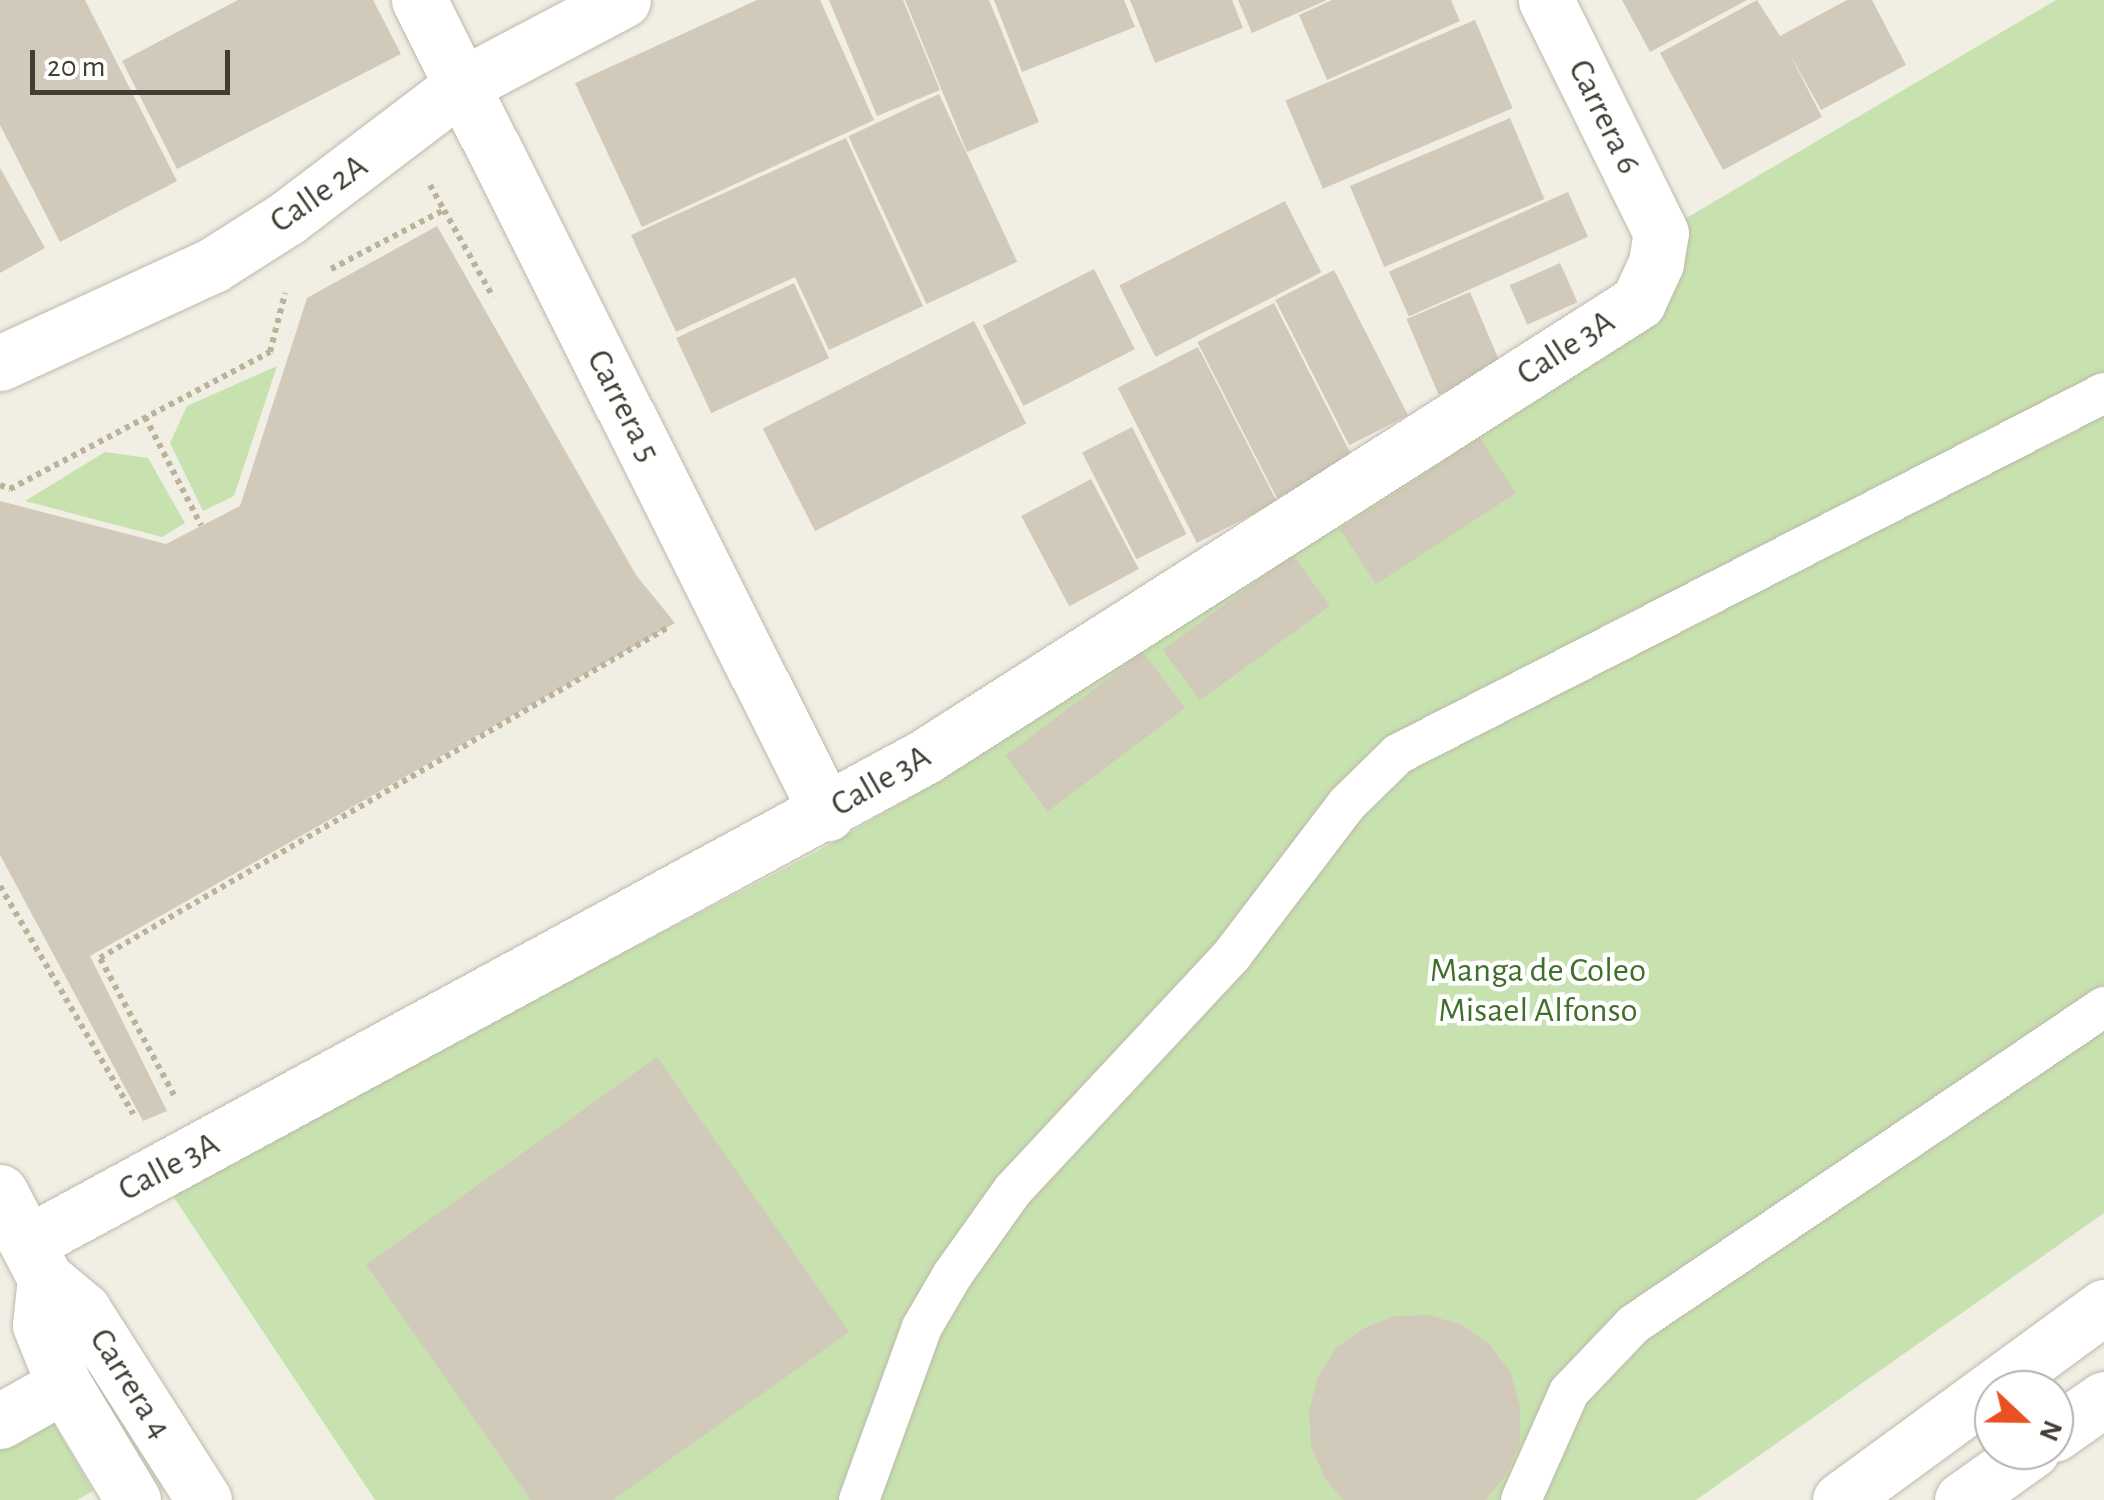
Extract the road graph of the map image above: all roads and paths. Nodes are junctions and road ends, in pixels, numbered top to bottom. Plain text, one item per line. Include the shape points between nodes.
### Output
1 (418, 0) edge
2 (623, 0) edge
3 (1546, 0) edge
4 (462, 86) junction
5 (1662, 233) joint
6 (321, 274) dead end
7 (303, 283) dead end
8 (502, 313) dead end
9 (0, 363) edge
10 (2104, 393) edge
11 (146, 416) junction
12 (0, 485) edge
13 (201, 525) dead end
14 (675, 624) dead end
15 (827, 813) junction
16 (0, 886) edge
17 (2104, 1006) edge
18 (183, 1112) dead end
19 (142, 1131) dead end
20 (0, 1192) edge
21 (37, 1260) junction
22 (2104, 1307) edge
23 (64, 1385) junction
24 (2104, 1399) edge
25 (2074, 1420) edge
26 (0, 1421) edge
27 (2004, 1470) edge
28 (132, 1500) edge
29 (204, 1500) edge
30 (859, 1500) edge
31 (1521, 1500) edge
32 (1840, 1500) edge
33 (1962, 1500) edge

1 - 4 street, Carrera 5
2 - 4 street, Calle 2A
3 - 5 street, Carrera 6
4 - 9 street, Calle 2A via 213,265
4 - 15 street, Carrera 5
5 - 15 street, Calle 3A via 1638,302
6 - 8 path via 444,210
7 - 11 path via 286,292 270,352
10 - 30 lane via 1398,754 1347,804 1232,955 1013,1190 922,1327
11 - 12 path via 10,489
11 - 13 path
14 - 18 path via 100,958
15 - 21 street, Calle 3A
16 - 19 path
17 - 31 lane via 1634,1324 1568,1392
20 - 21 street, Carrera 4
21 - 23 street, Carrera 4 via 40,1325
21 - 29 street, Carrera 4 via 84,1310
22 - 32 street
23 - 26 street
23 - 28 street, Carrera 4
24 - 25 street
27 - 33 street

